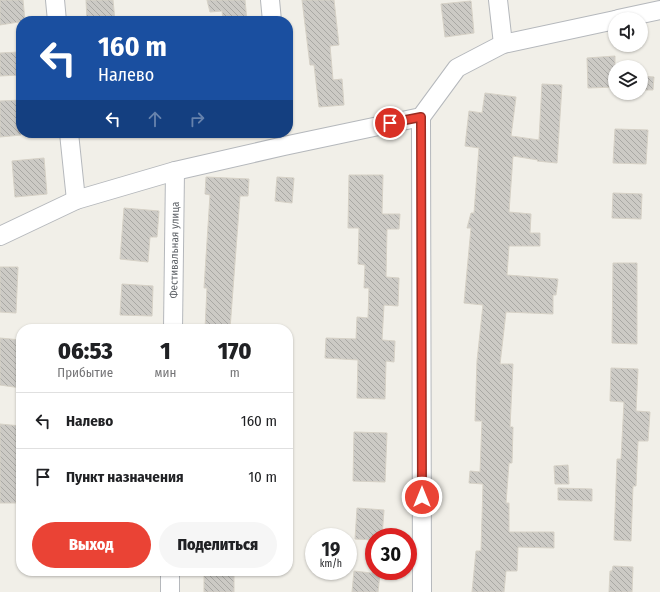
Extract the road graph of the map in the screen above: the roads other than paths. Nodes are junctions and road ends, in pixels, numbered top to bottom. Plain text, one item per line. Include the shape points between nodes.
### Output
1 (55, 0) edge
2 (270, 0) edge
3 (498, 0) edge
4 (660, 10) edge
5 (648, 13) edge
6 (57, 16) edge
7 (272, 16) edge
8 (608, 21) edge
9 (502, 44) junction
10 (421, 117) junction
11 (293, 137) edge
12 (70, 138) edge
13 (283, 139) edge
14 (175, 171) junction
15 (76, 200) junction
16 (0, 236) edge
17 (173, 324) edge
18 (170, 576) edge
19 (170, 592) edge
20 (422, 592) edge

1 - 6 street
2 - 7 street
3 - 9 street
4 - 5 street
8 - 9 street
9 - 10 street via 457,68
10 - 11 street
10 - 20 street
12 - 15 street
13 - 14 street
14 - 15 street
14 - 17 street, Фестивальная улица
15 - 16 street
18 - 19 street

